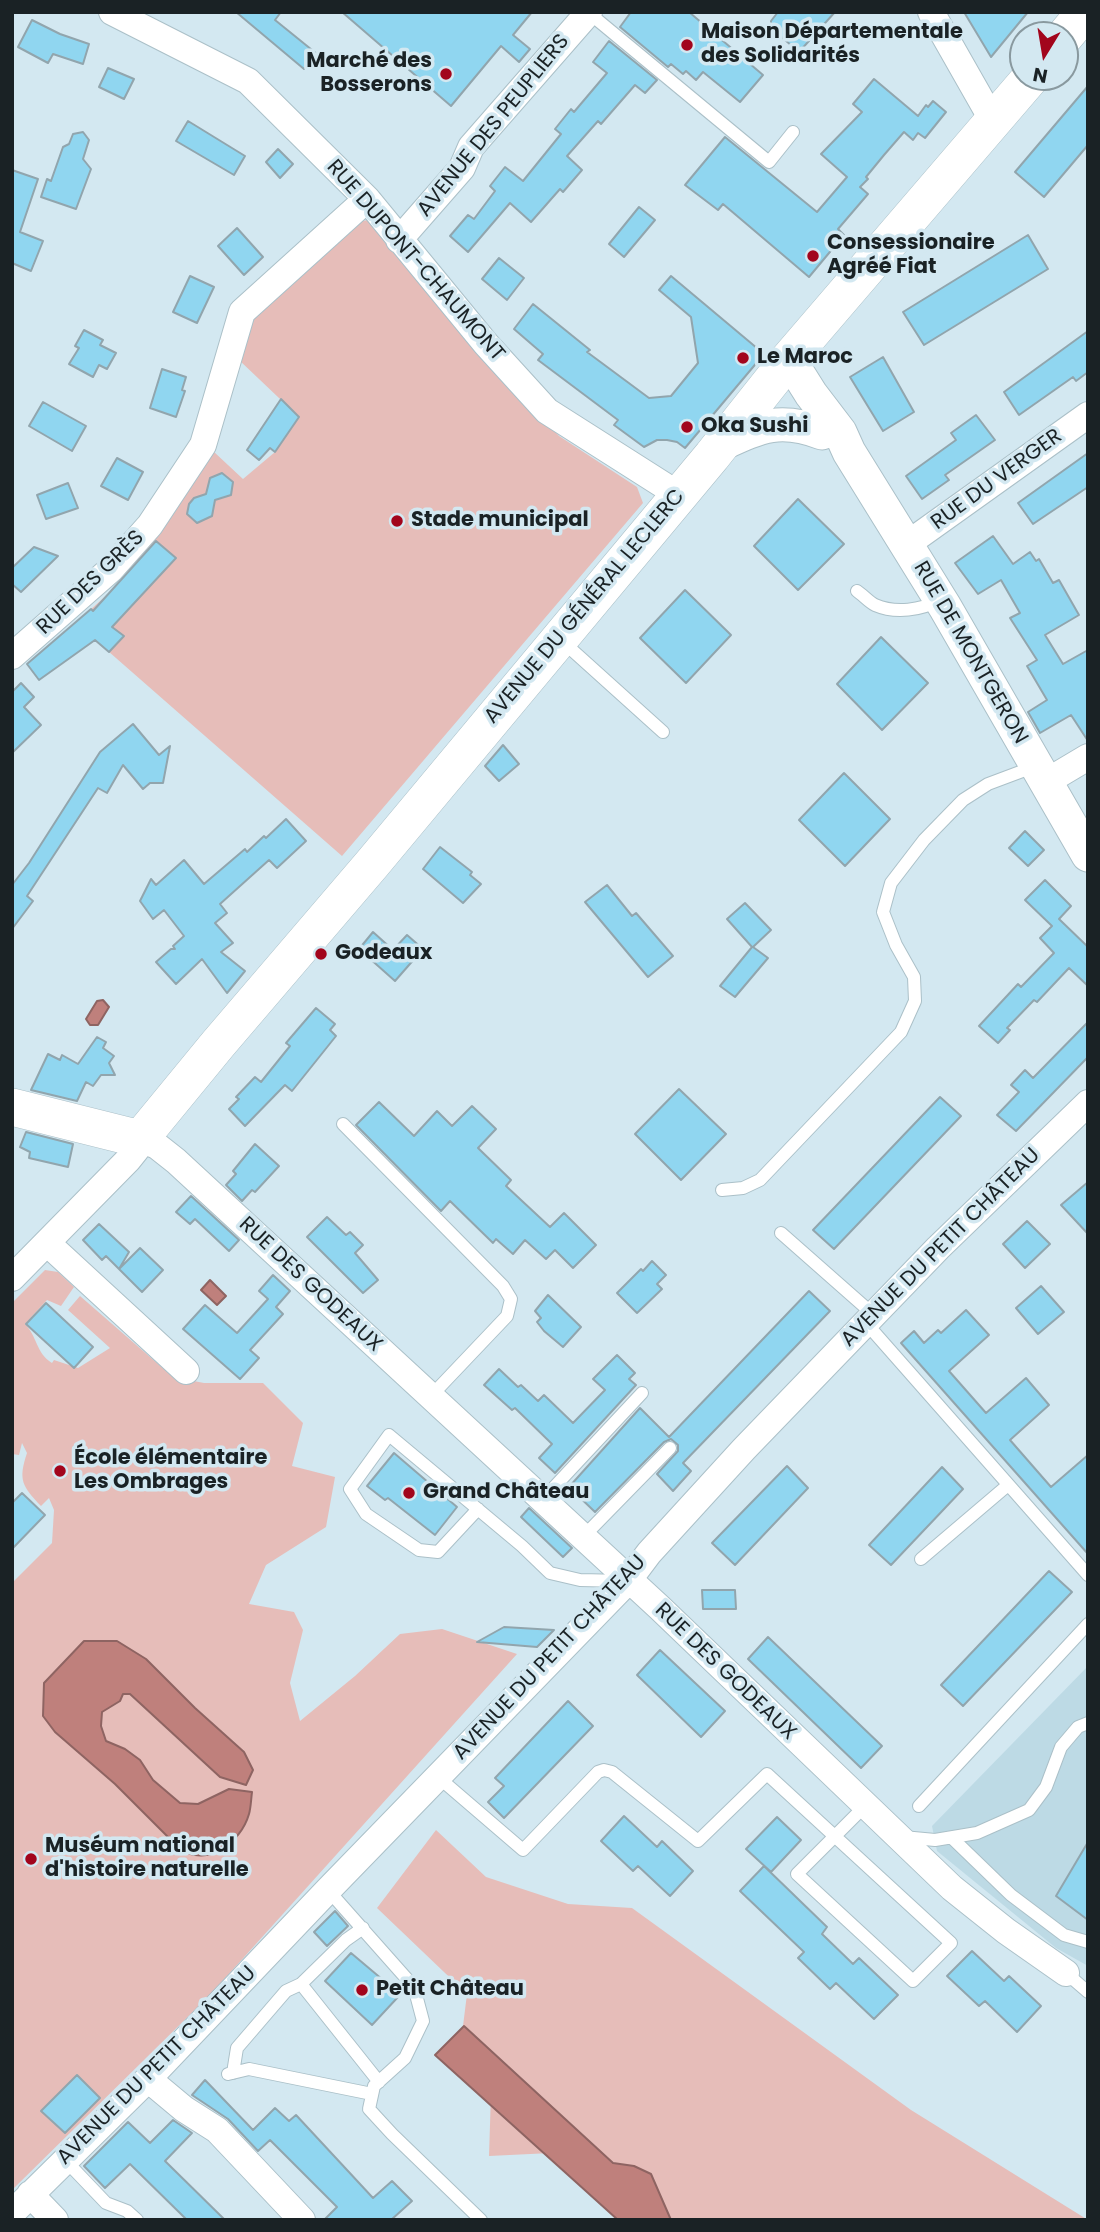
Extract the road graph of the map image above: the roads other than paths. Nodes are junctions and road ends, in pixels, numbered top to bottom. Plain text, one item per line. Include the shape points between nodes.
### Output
1 (113, 12) edge
2 (589, 12) edge
3 (931, 12) edge
4 (1019, 91) edge
5 (993, 121) junction
6 (793, 132) dead end
7 (367, 199) junction
8 (400, 240) junction
9 (782, 368) junction
10 (1088, 415) edge
11 (822, 433) junction
12 (722, 444) junction
13 (849, 452) junction
14 (679, 495) junction
15 (906, 545) junction
16 (857, 591) dead end
17 (941, 600) junction
18 (559, 639) junction
19 (12, 656) edge
20 (663, 732) dead end
21 (1088, 757) edge
22 (1041, 774) junction
23 (1088, 856) edge
24 (1088, 1103) edge
25 (12, 1107) edge
26 (343, 1125) dead end
27 (140, 1139) junction
28 (722, 1190) dead end
29 (781, 1233) dead end
30 (47, 1243) junction
31 (12, 1278) edge
32 (870, 1319) junction
33 (186, 1371) dead end
34 (642, 1393) dead end
35 (431, 1396) junction
36 (670, 1448) dead end
37 (1008, 1485) junction
38 (543, 1500) junction
39 (478, 1509) junction
40 (583, 1537) junction
41 (921, 1559) dead end
42 (1088, 1575) edge
43 (628, 1581) junction
44 (1088, 1624) edge
45 (1088, 1723) edge
46 (438, 1776) junction
47 (864, 1806) junction
48 (919, 1806) dead end
49 (834, 1836) junction
50 (895, 1836) junction
51 (952, 1838) junction
52 (328, 1890) junction
53 (363, 1927) junction
54 (1088, 1942) edge
55 (1077, 1978) edge
56 (301, 1984) junction
57 (1088, 1992) edge
58 (148, 2079) junction
59 (379, 2082) junction
60 (372, 2094) junction
61 (65, 2160) junction
62 (21, 2203) edge
63 (55, 2220) edge
64 (137, 2220) edge
65 (302, 2220) edge
66 (481, 2220) edge

1 - 7 street, RUE DUPONT-CHAUMONT via 248,81
2 - 6 lane via 769,162
2 - 8 street, AVENUE DES PEUPLIERS via 471,147 462,168
3 - 5 street
4 - 5 main road, AVENUE DU GÉNÉRAL LECLERC
5 - 9 main road, AVENUE DU GÉNÉRAL LECLERC
7 - 8 street, RUE DUPONT-CHAUMONT
7 - 19 street, RUE DES GRÈS via 242,312 203,445 150,525 110,570
8 - 14 street, RUE DUPONT-CHAUMONT via 547,411
9 - 11 street, RUE DE MONTGERON via 799,410
9 - 12 main road, AVENUE DU GÉNÉRAL LECLERC
9 - 13 street, RUE DE MONTGERON via 811,394
10 - 15 street, RUE DU VERGER
11 - 12 street, RUE DE MONTGERON via 776,423
11 - 13 street, RUE DE MONTGERON
12 - 14 main road, AVENUE DU GÉNÉRAL LECLERC
13 - 15 street, RUE DE MONTGERON
14 - 18 main road, AVENUE DU GÉNÉRAL LECLERC
15 - 17 street, RUE DE MONTGERON
16 - 17 lane via 874,605 904,610 925,608
17 - 22 street, RUE DE MONTGERON
18 - 20 lane
18 - 27 main road, AVENUE DU GÉNÉRAL LECLERC
21 - 22 street
22 - 23 street, RUE DE MONTGERON
22 - 28 lane via 988,784 964,800 923,840 891,883 883,912 914,977 915,1000 901,1031 760,1180
24 - 32 street, AVENUE DU PETIT CHÂTEAU
25 - 27 main road
26 - 35 lane via 511,1299 507,1316
27 - 30 street via 128,1160
27 - 35 street, RUE DES GODEAUX via 176,1161
29 - 32 lane
30 - 31 street
30 - 33 street
32 - 37 lane
32 - 43 street, AVENUE DU PETIT CHÂTEAU via 744,1449
34 - 38 lane
35 - 38 street, RUE DES GODEAUX
36 - 40 lane
37 - 41 lane
37 - 42 lane
38 - 40 street, RUE DES GODEAUX
39 - 39 lane via 389,1435 350,1489 366,1514 419,1550 438,1552
39 - 43 lane via 550,1573 580,1580
40 - 43 street, RUE DES GODEAUX
43 - 46 street, AVENUE DU PETIT CHÂTEAU
43 - 47 street, RUE DES GODEAUX
44 - 48 lane
45 - 51 lane via 1078,1727 1061,1747 1046,1787 1029,1810 977,1833
46 - 49 lane via 523,1850 604,1770 698,1841 767,1774
46 - 52 street, AVENUE DU PETIT CHÂTEAU
47 - 49 lane
47 - 50 street, RUE DES GODEAUX
49 - 49 lane via 797,1874 913,1981 951,1943
50 - 51 lane
50 - 55 street, RUE DES GODEAUX via 1006,1931
51 - 54 lane via 1011,1895 1064,1935
52 - 53 lane
52 - 58 street, AVENUE DU PETIT CHÂTEAU
53 - 56 lane
53 - 59 lane via 414,1987 423,2021 405,2058
55 - 57 lane, RUE DES GODEAUX
56 - 59 lane
56 - 60 lane via 286,1991 237,2048 230,2073 249,2069
58 - 61 street, AVENUE DU PETIT CHÂTEAU
58 - 65 street via 217,2130
59 - 60 lane
60 - 66 lane via 369,2109
61 - 62 street, AVENUE DU PETIT CHÂTEAU
61 - 64 lane via 106,2203
62 - 63 street

